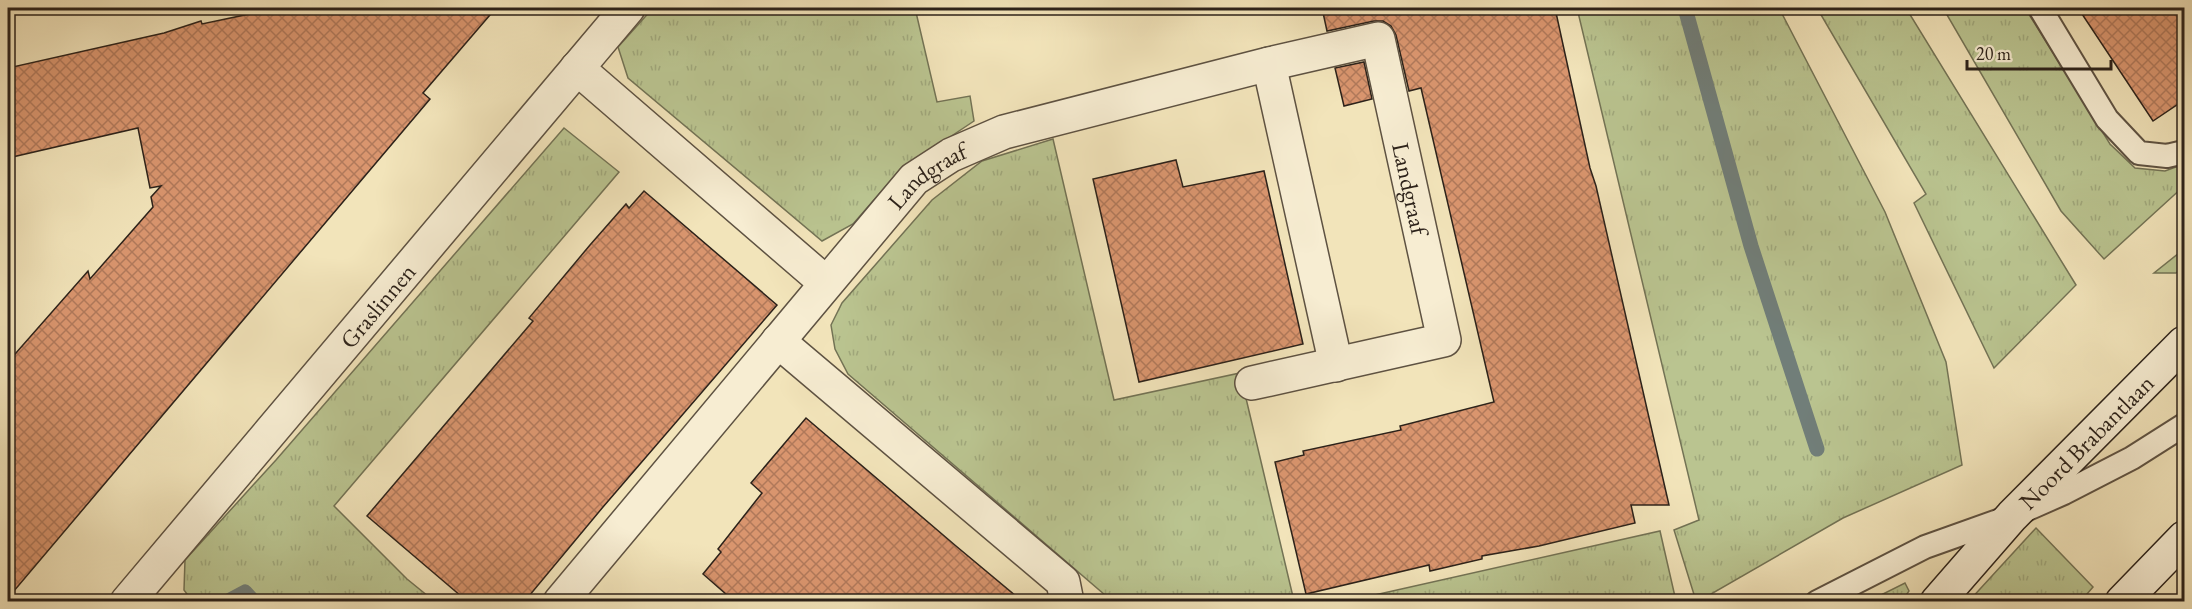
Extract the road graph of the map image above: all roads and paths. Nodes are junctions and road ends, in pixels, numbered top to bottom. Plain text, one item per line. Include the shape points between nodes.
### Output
1 (628, 8) edge
2 (2040, 8) edge
3 (1269, 64) junction
4 (577, 68) junction
5 (2184, 152) edge
6 (826, 283) junction
7 (778, 341) junction
8 (2184, 343) edge
9 (1336, 365) junction
10 (1252, 383) dead end
11 (2184, 425) edge
12 (2012, 516) junction
13 (2184, 538) edge
14 (138, 598) edge
15 (560, 602) edge
16 (1067, 602) edge
17 (1817, 602) edge
18 (1936, 602) edge
19 (2122, 602) edge

1 - 4 street, Graslinnen
2 - 5 lane via 2107,119 2139,153 2167,156
3 - 6 street, Landgraaf via 1004,132 951,155 914,179
3 - 9 street
3 - 9 street, Landgraaf via 1378,39 1444,340
4 - 6 street
4 - 14 street, Graslinnen
6 - 7 street, Landgraaf
7 - 15 street, Landgraaf
7 - 16 street via 1063,582
8 - 12 street, Noord Brabantlaan
9 - 10 street, Landgraaf
11 - 12 lane, Noord Brabantlaan via 2132,458
12 - 17 lane, Noord Brabantlaan via 1925,547
12 - 18 street, Noord Brabantlaan
13 - 19 street

